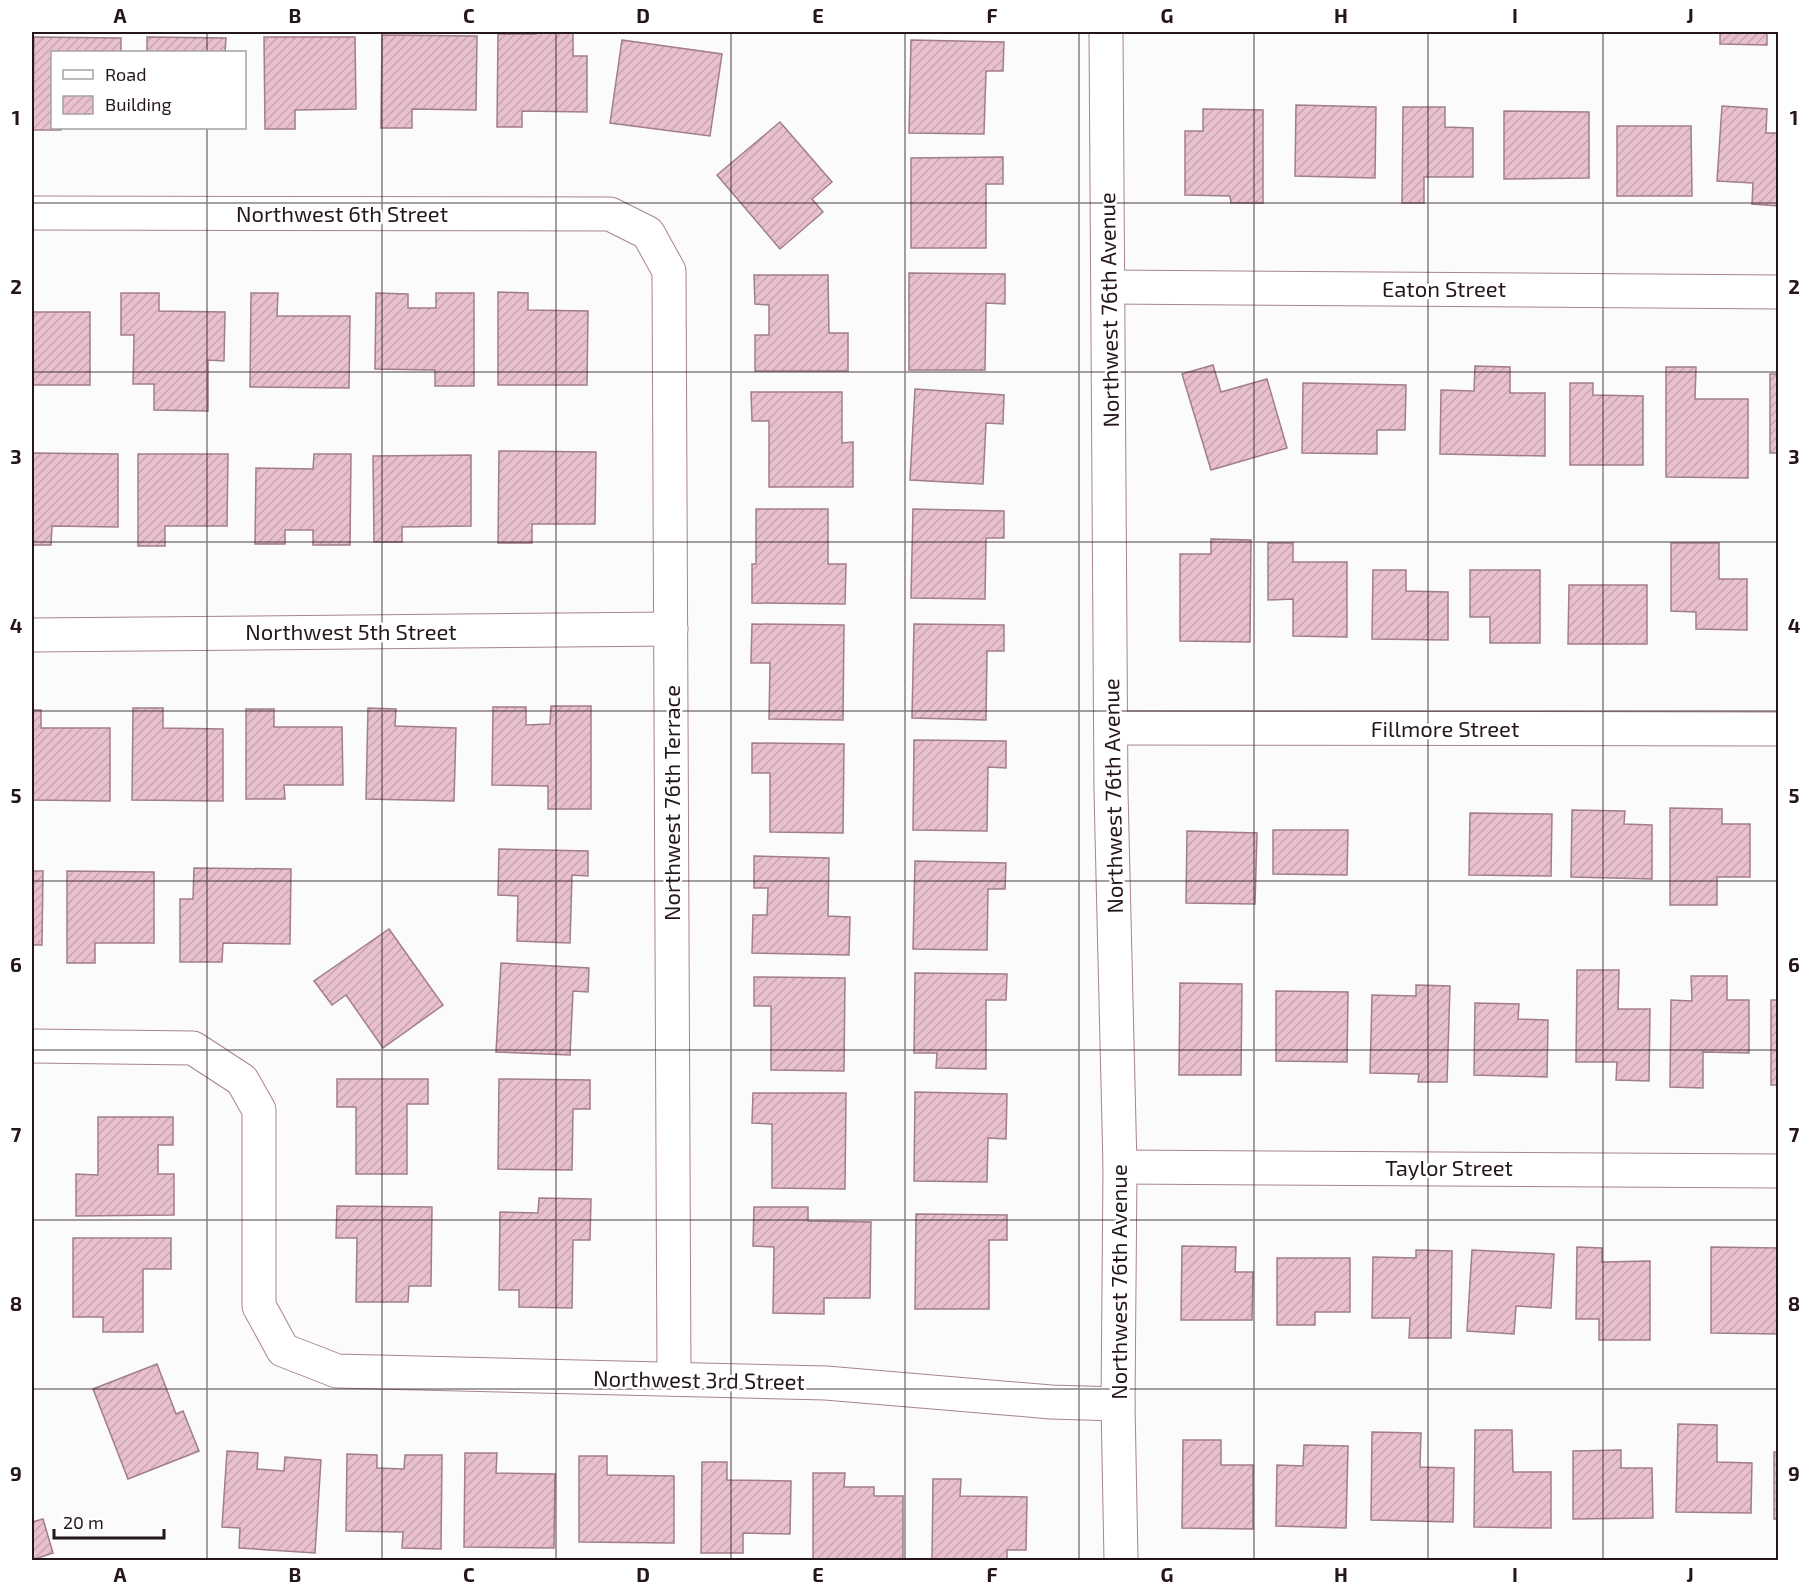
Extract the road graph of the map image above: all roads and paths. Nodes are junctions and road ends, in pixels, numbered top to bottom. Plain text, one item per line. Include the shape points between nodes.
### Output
1 (1106, 32) edge
2 (32, 213) edge
3 (648, 233) joint
4 (1109, 286) junction
5 (1779, 292) edge
6 (672, 629) junction
7 (32, 635) edge
8 (1111, 728) junction
9 (1779, 729) edge
10 (32, 1046) edge
11 (1120, 1167) junction
12 (1779, 1171) edge
13 (674, 1379) junction
14 (1118, 1404) junction
15 (1121, 1560) edge

1 - 4 street, Northwest 76th Avenue
2 - 3 street, Northwest 6th Street via 610,214
3 - 6 street, Northwest 76th Terrace via 669,270
4 - 5 street, Eaton Street
4 - 8 street, Northwest 76th Avenue
6 - 7 street, Northwest 5th Street
6 - 13 street, Northwest 76th Terrace
8 - 9 street, Fillmore Street
8 - 11 street, Northwest 76th Avenue
10 - 13 street, Northwest 3rd Street via 193,1048 242,1080 259,1110 259,1306 283,1350 337,1371
11 - 12 street, Taylor Street
11 - 14 street, Northwest 76th Avenue
13 - 14 street, Northwest 3rd Street via 826,1383
14 - 15 street, Northwest 76th Avenue

